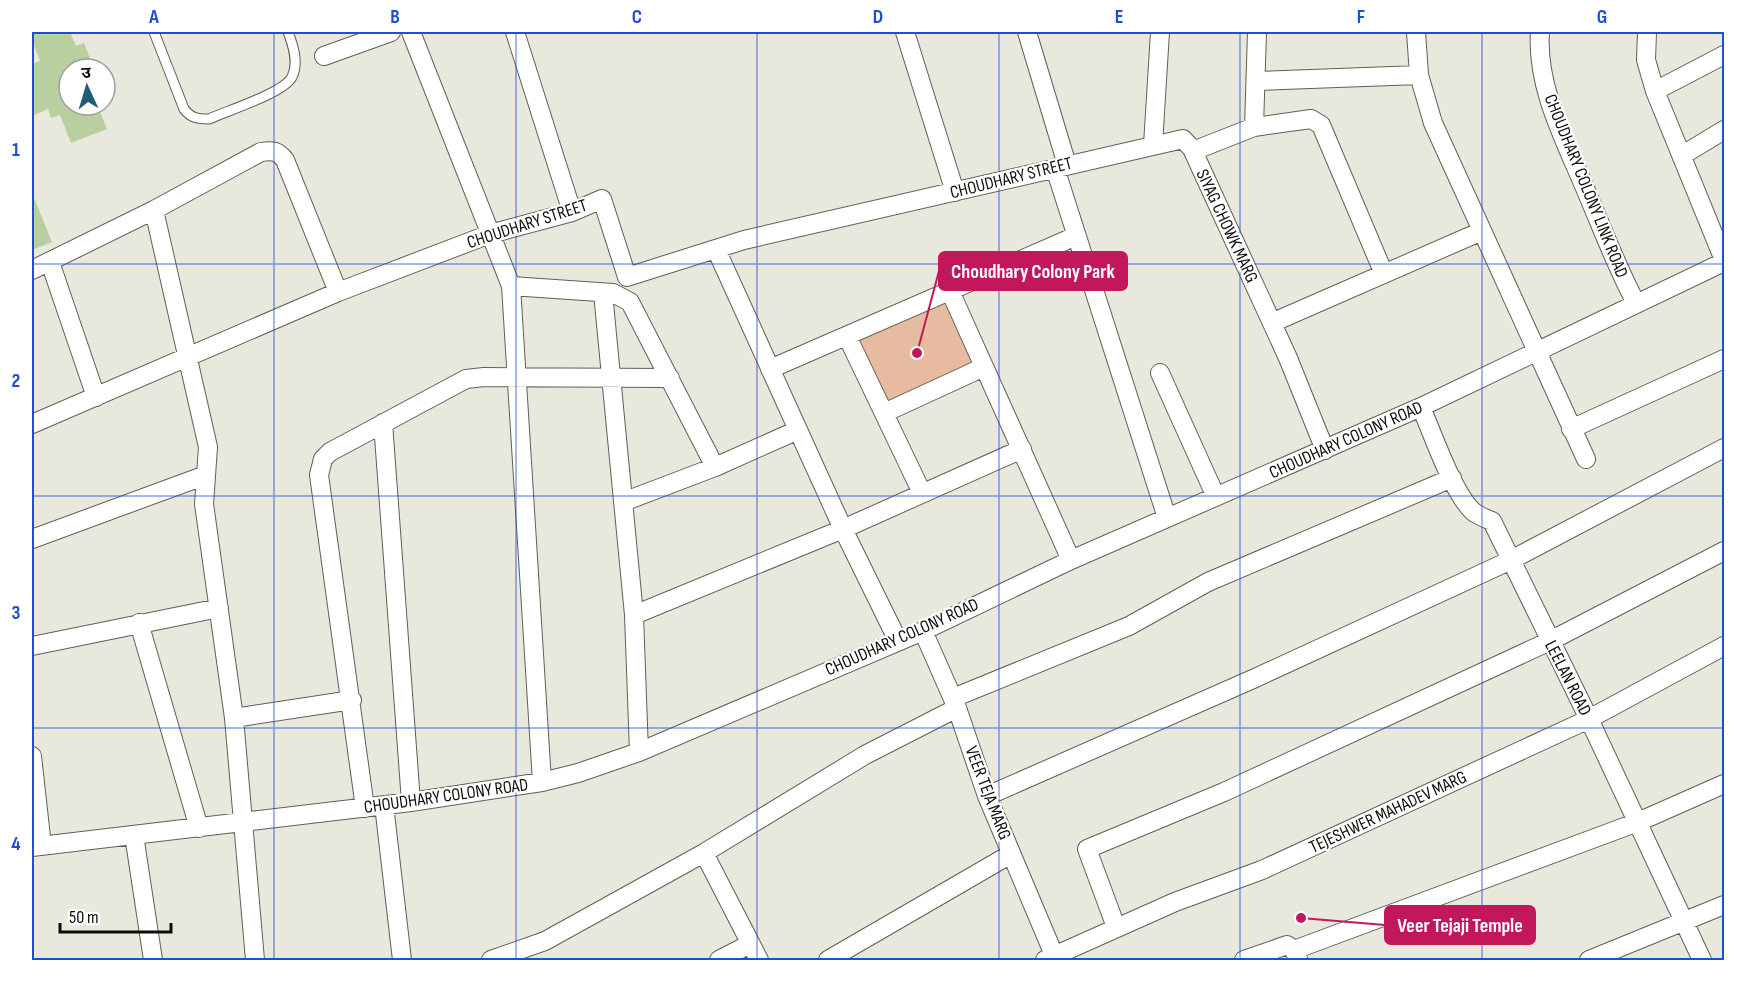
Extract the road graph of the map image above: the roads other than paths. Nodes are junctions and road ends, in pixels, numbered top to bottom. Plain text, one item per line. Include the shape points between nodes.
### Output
1 (154, 32) edge
2 (288, 32) edge
3 (391, 32) edge
4 (411, 32) edge
5 (515, 32) edge
6 (905, 32) edge
7 (1027, 32) edge
8 (1160, 32) edge
9 (1257, 32) edge
10 (1416, 32) edge
11 (1540, 32) edge
12 (1647, 32) edge
13 (1725, 55) edge
14 (324, 56) dead end
15 (1419, 75) junction
16 (1256, 81) junction
17 (1655, 91) junction
18 (1254, 127) junction
19 (1725, 130) edge
20 (1153, 146) junction
21 (1194, 151) junction
22 (1686, 153) dead end
23 (1061, 166) junction
24 (955, 192) junction
25 (154, 210) junction
26 (572, 212) junction
27 (1482, 231) junction
28 (490, 234) junction
29 (1076, 236) junction
30 (716, 249) junction
31 (1725, 261) edge
32 (50, 262) junction
33 (32, 270) edge
34 (1384, 274) junction
35 (511, 286) junction
36 (950, 291) junction
37 (338, 292) junction
38 (603, 293) junction
39 (1636, 303) junction
40 (1276, 321) dead end
41 (848, 336) junction
42 (1536, 353) junction
43 (188, 356) junction
44 (1725, 359) edge
45 (984, 367) junction
46 (770, 369) junction
47 (1160, 373) dead end
48 (611, 376) junction
49 (517, 377) junction
50 (670, 378) junction
51 (96, 397) junction
52 (1421, 407) junction
53 (884, 413) junction
54 (383, 423) junction
55 (32, 424) edge
56 (1571, 429) junction
57 (798, 430) junction
58 (1725, 448) edge
59 (1022, 449) junction
60 (1324, 450) junction
61 (1587, 459) dead end
62 (715, 467) junction
63 (206, 475) junction
64 (1452, 478) junction
65 (922, 493) junction
66 (1216, 497) junction
67 (623, 502) junction
68 (1167, 518) junction
69 (843, 529) junction
70 (32, 539) edge
71 (1725, 551) edge
72 (1071, 560) junction
73 (1509, 561) junction
74 (219, 608) junction
75 (634, 615) junction
76 (139, 623) junction
77 (923, 631) junction
78 (898, 641) junction
79 (1550, 641) junction
80 (32, 646) edge
81 (1725, 646) edge
82 (352, 700) junction
83 (955, 703) junction
84 (234, 718) junction
85 (1589, 719) junction
86 (639, 752) junction
87 (32, 756) edge
88 (542, 782) junction
89 (1725, 784) edge
90 (987, 796) junction
91 (411, 802) junction
92 (384, 805) junction
93 (365, 808) junction
94 (244, 822) junction
95 (1638, 822) junction
96 (199, 828) junction
97 (134, 835) junction
98 (37, 847) edge
99 (704, 853) junction
100 (1011, 854) junction
101 (1725, 905) edge
102 (1685, 921) junction
103 (1116, 927) junction
104 (750, 944) junction
105 (529, 955) edge
106 (1296, 955) edge
107 (1049, 958) edge
108 (153, 960) edge
109 (255, 960) edge
110 (402, 960) edge
111 (491, 960) edge
112 (719, 960) edge
113 (759, 960) edge
114 (828, 960) edge
115 (1244, 960) edge
116 (1589, 960) edge
117 (1702, 960) edge

1 - 2 lane via 184,109 198,119 209,119 285,86 292,78 295,59
3 - 14 street
4 - 28 street
5 - 26 street
6 - 24 street
7 - 23 street
8 - 20 street
9 - 16 street
10 - 15 street
11 - 39 street, CHOUDHARY COLONY LINK ROAD via 1540,63 1546,91
12 - 17 street, CHOUDHARY COLONY ROAD via 1646,60
13 - 17 street
15 - 16 street
15 - 27 street via 1433,123
16 - 18 street
17 - 31 street, CHOUDHARY COLONY ROAD
18 - 21 street, SIYAG CHOWK MARG
18 - 34 street, SIYAG CHOWK MARG via 1311,119 1322,125
19 - 22 street
20 - 21 street, CHOUDHARY STREET via 1183,139
20 - 23 street, CHOUDHARY STREET
21 - 60 street, SIYAG CHOWK MARG via 1288,358
23 - 24 street, CHOUDHARY STREET
23 - 29 street
24 - 30 street, CHOUDHARY STREET
25 - 32 street
25 - 37 street via 261,152 279,153
25 - 43 street
26 - 28 street, CHOUDHARY STREET
26 - 30 street, CHOUDHARY STREET via 602,199 627,277
27 - 34 street
27 - 42 street
28 - 35 street
28 - 37 street, CHOUDHARY STREET
29 - 36 street
29 - 68 street
30 - 46 street
31 - 39 street, CHOUDHARY COLONY ROAD
32 - 33 street
32 - 51 street
34 - 40 street
35 - 38 street
35 - 49 street
36 - 41 street
36 - 45 street
37 - 43 street, CHOUDHARY STREET
38 - 48 street
38 - 50 street via 623,296 630,302
39 - 42 street, CHOUDHARY COLONY ROAD
41 - 46 street
41 - 53 street
42 - 52 street, CHOUDHARY COLONY ROAD
42 - 56 street
43 - 51 street, CHOUDHARY STREET
43 - 63 street via 208,447
44 - 56 street
45 - 53 street
45 - 59 street
46 - 57 street
47 - 66 street
48 - 49 street
48 - 50 street
48 - 67 street
49 - 54 street via 466,379
49 - 88 street
50 - 62 street
51 - 55 street, CHOUDHARY STREET
52 - 60 street, CHOUDHARY COLONY ROAD
52 - 64 street, LEELAN ROAD
53 - 65 street
54 - 82 street via 330,452 320,467
54 - 91 street
56 - 61 street
57 - 62 street
57 - 69 street
58 - 73 street
59 - 65 street
59 - 72 street
60 - 66 street, CHOUDHARY COLONY ROAD
62 - 67 street
63 - 70 street
63 - 74 street via 204,504
64 - 73 street, LEELAN ROAD via 1473,512 1492,521
64 - 83 street via 1208,582 1129,626
65 - 69 street
66 - 68 street, CHOUDHARY COLONY ROAD
67 - 75 street
68 - 72 street, CHOUDHARY COLONY ROAD
69 - 75 street
69 - 78 street
71 - 79 street
72 - 77 street, CHOUDHARY COLONY ROAD
73 - 79 street, LEELAN ROAD
73 - 90 street
74 - 76 street
74 - 84 street
75 - 86 street
76 - 80 street
76 - 96 street
77 - 78 street, CHOUDHARY COLONY ROAD
77 - 83 street, VEER TEJA MARG
78 - 86 street, CHOUDHARY COLONY ROAD
79 - 85 street, LEELAN ROAD
79 - 103 street via 1224,792 1087,849
81 - 85 street, TEJESHWER MAHADEV MARG
82 - 84 street
82 - 93 street
83 - 90 street, VEER TEJA MARG
83 - 99 street
84 - 94 street
85 - 95 street, LEELAN ROAD
85 - 103 street, TEJESHWER MAHADEV MARG via 1262,870
86 - 88 street, CHOUDHARY COLONY ROAD
87 - 98 street
88 - 91 street, CHOUDHARY COLONY ROAD
89 - 95 street
90 - 100 street, VEER TEJA MARG
91 - 92 street, CHOUDHARY COLONY ROAD
92 - 93 street, CHOUDHARY COLONY ROAD
92 - 110 street
93 - 94 street, CHOUDHARY COLONY ROAD
94 - 96 street, CHOUDHARY COLONY ROAD
94 - 109 street
95 - 102 street, LEELAN ROAD
95 - 106 street
96 - 97 street, CHOUDHARY COLONY ROAD
97 - 98 street, CHOUDHARY COLONY ROAD
97 - 108 street
99 - 104 street
99 - 105 street
100 - 107 street, VEER TEJA MARG
100 - 114 street
101 - 102 street
102 - 116 street
102 - 117 street, LEELAN ROAD
103 - 107 street, TEJESHWER MAHADEV MARG
104 - 112 street
104 - 113 street
105 - 111 street
106 - 115 street via 1287,945

